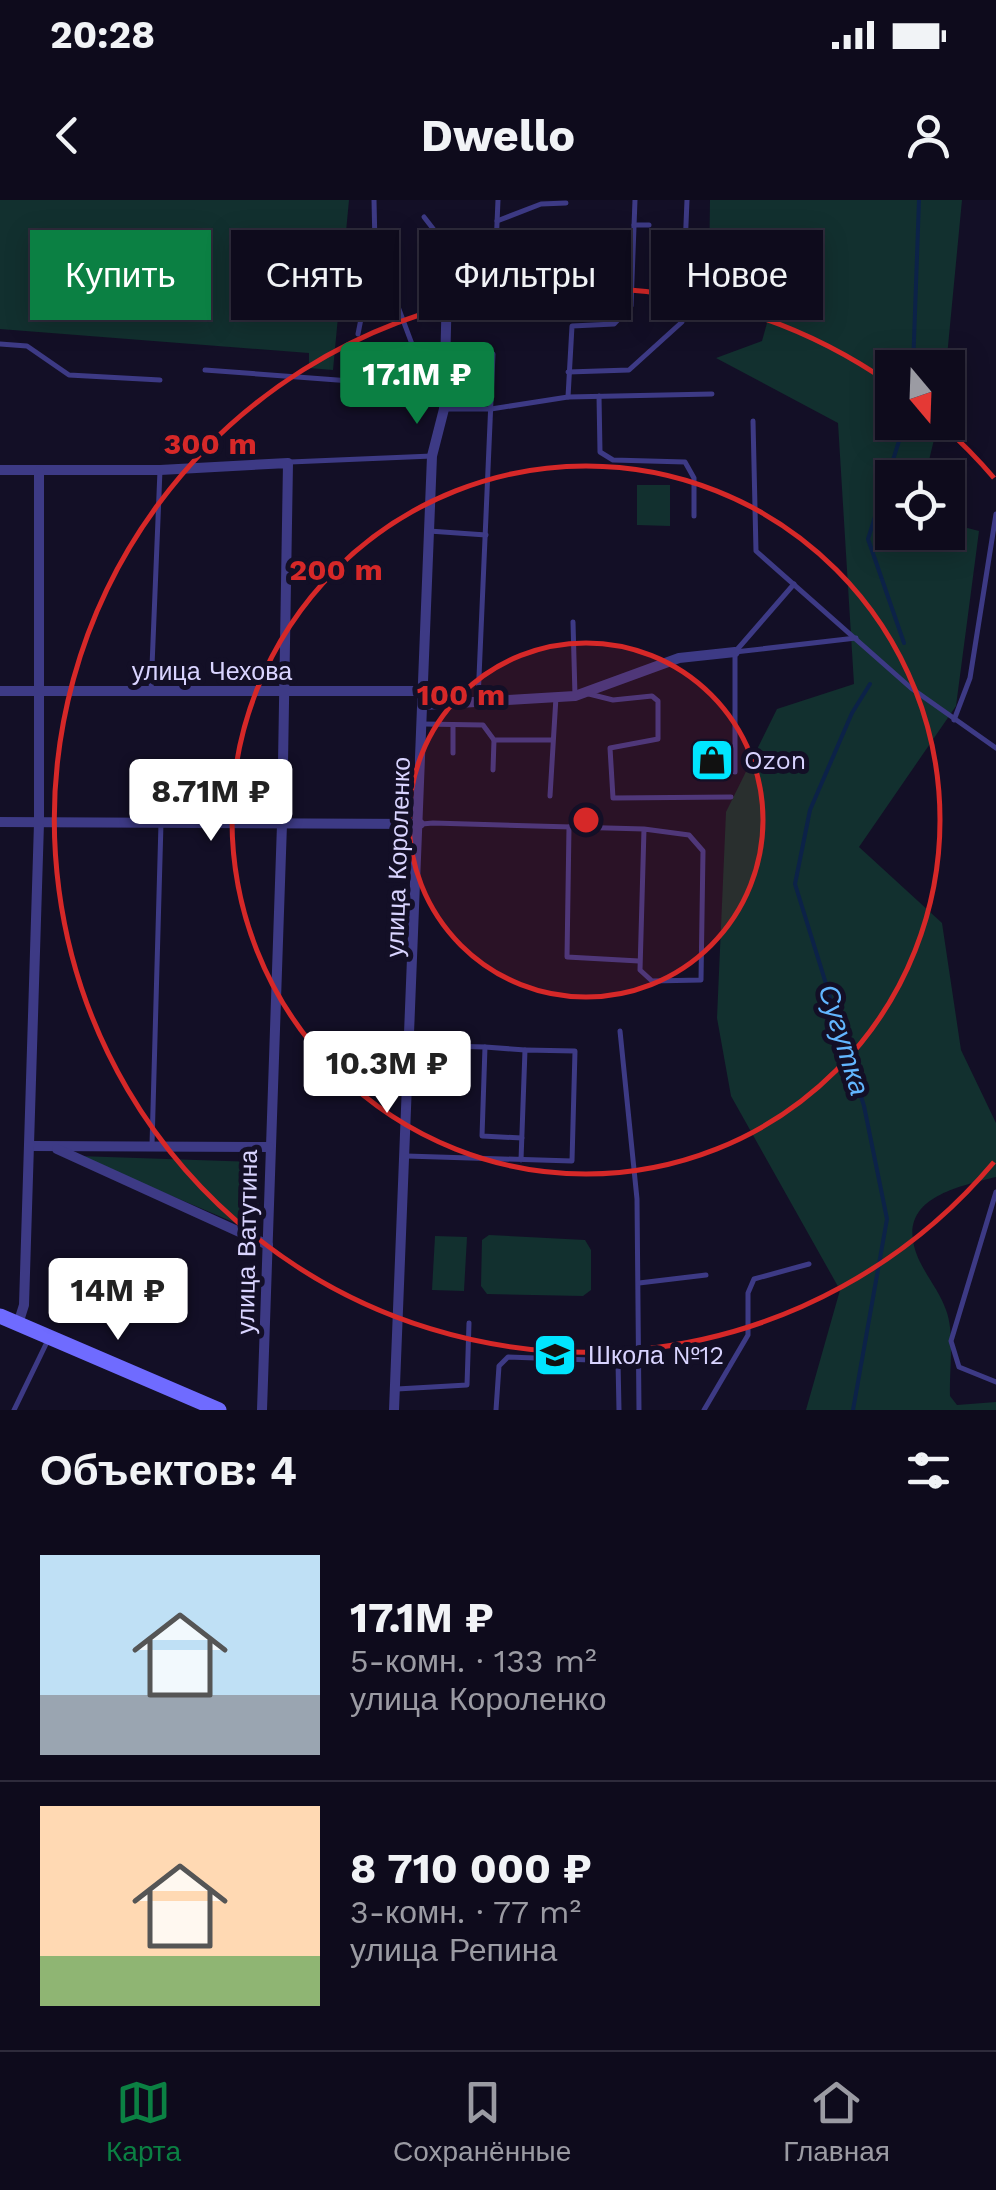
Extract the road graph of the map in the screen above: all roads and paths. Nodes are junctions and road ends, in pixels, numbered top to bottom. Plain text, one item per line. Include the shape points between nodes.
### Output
1 (374, 200) edge
2 (498, 200) edge
3 (634, 200) edge
4 (688, 200) edge
5 (566, 203) dead end
6 (424, 216) dead end
7 (497, 222) junction
8 (634, 225) junction
9 (648, 226) dead end
10 (673, 226) dead end
11 (686, 226) junction
12 (375, 230) edge
13 (434, 230) edge
14 (497, 230) edge
15 (399, 309) edge
16 (361, 320) edge
17 (446, 320) edge
18 (358, 334) dead end
19 (0, 344) edge
20 (493, 354) dead end
21 (205, 370) dead end
22 (568, 372) junction
23 (160, 380) dead end
24 (428, 387) junction
25 (444, 388) junction
26 (712, 394) dead end
27 (598, 396) junction
28 (568, 397) junction
29 (444, 408) junction
30 (491, 410) junction
31 (753, 421) dead end
32 (432, 456) junction
33 (288, 463) junction
34 (0, 470) edge
35 (160, 470) junction
36 (39, 471) junction
37 (996, 514) edge
38 (694, 516) dead end
39 (430, 532) junction
40 (486, 534) junction
41 (794, 584) junction
42 (573, 622) dead end
43 (856, 638) junction
44 (735, 652) junction
45 (0, 691) edge
46 (38, 691) junction
47 (151, 691) junction
48 (285, 691) junction
49 (424, 691) junction
50 (581, 694) junction
51 (556, 697) junction
52 (478, 702) junction
53 (424, 705) junction
54 (954, 720) junction
55 (423, 724) junction
56 (453, 725) junction
57 (494, 740) junction
58 (552, 740) junction
59 (996, 748) edge
60 (452, 753) dead end
61 (493, 770) dead end
62 (736, 772) dead end
63 (550, 796) dead end
64 (730, 797) dead end
65 (0, 822) edge
66 (38, 822) junction
67 (162, 824) junction
68 (282, 824) junction
69 (420, 824) junction
70 (569, 827) junction
71 (644, 829) junction
72 (640, 962) junction
73 (620, 1031) dead end
74 (410, 1045) junction
75 (485, 1047) junction
76 (525, 1050) junction
77 (522, 1138) junction
78 (32, 1146) junction
79 (152, 1146) junction
80 (51, 1147) junction
81 (269, 1147) junction
82 (406, 1156) junction
83 (521, 1160) junction
84 (996, 1192) edge
85 (268, 1245) junction
86 (809, 1264) dead end
87 (706, 1275) dead end
88 (638, 1283) junction
89 (0, 1316) edge
90 (470, 1323) dead end
91 (18, 1324) junction
92 (49, 1338) junction
93 (996, 1382) edge
94 (395, 1389) junction
95 (14, 1410) edge
96 (219, 1410) edge
97 (262, 1410) edge
98 (394, 1410) edge
99 (496, 1410) edge
100 (618, 1410) edge
101 (639, 1410) edge
102 (704, 1410) edge

1 - 12 lane
2 - 7 lane
3 - 8 lane
4 - 11 lane
5 - 7 lane via 542,204
6 - 13 lane
7 - 14 lane
8 - 9 lane
8 - 22 lane via 632,306 614,324 572,326
10 - 11 lane
11 - 22 lane via 682,322 629,370
15 - 24 lane
16 - 18 lane
17 - 25 street, улица Короленко
19 - 23 lane via 27,346 69,374
20 - 30 lane
21 - 24 lane
22 - 28 lane
24 - 25 lane
25 - 29 street, улица Короленко
26 - 27 lane
27 - 28 lane
27 - 38 lane via 600,452 613,460 685,462 694,478
28 - 30 lane
29 - 30 lane
29 - 32 street, улица Короленко
30 - 40 lane
31 - 41 lane via 754,543
32 - 33 lane
32 - 39 street, улица Короленко
33 - 35 street
33 - 48 street, улица Ватутина
34 - 36 street
35 - 36 street
35 - 47 lane
36 - 46 street
37 - 54 lane via 970,678
39 - 40 lane
39 - 49 street, улица Короленко
40 - 52 lane
41 - 43 lane
41 - 44 lane
42 - 50 lane
43 - 44 lane
43 - 54 lane
44 - 50 street via 678,658
44 - 62 lane
45 - 46 street, улица Чехова
46 - 47 street, улица Чехова
46 - 66 street
47 - 48 street, улица Чехова
48 - 49 street, улица Чехова
48 - 68 street, улица Ватутина
49 - 53 street, улица Короленко
50 - 51 street
50 - 64 lane via 658,701 658,739 610,748 613,798
51 - 52 street
51 - 58 lane
52 - 53 street
53 - 55 street, улица Короленко
54 - 59 lane
55 - 56 lane
55 - 69 street, улица Короленко
56 - 57 lane via 483,726
56 - 60 lane
57 - 58 lane
57 - 61 lane
58 - 63 lane
65 - 66 street
66 - 67 street
66 - 78 street
67 - 68 street
67 - 79 lane
68 - 69 street
68 - 81 street, улица Ватутина
69 - 70 lane
69 - 74 street, улица Короленко
70 - 71 lane
70 - 72 lane via 567,956
71 - 72 lane
71 - 72 lane via 690,835 703,852 704,972 693,982 652,981 643,977
73 - 88 lane
74 - 75 lane
74 - 82 street, улица Короленко
75 - 76 lane
75 - 77 lane via 482,1136
76 - 77 lane
76 - 83 lane via 576,1051 572,1161
77 - 83 lane
78 - 80 street
78 - 91 street
79 - 80 street
79 - 81 street
80 - 85 street
81 - 85 street, улица Ватутина
82 - 83 lane
82 - 94 street, улица Короленко
84 - 93 lane via 951,1341 959,1367
85 - 97 street, улица Ватутина
86 - 102 lane via 754,1279 748,1335
87 - 88 lane
88 - 101 lane
89 - 91 street
90 - 94 lane via 467,1385
91 - 92 street
92 - 95 lane
92 - 96 street
94 - 98 street, улица Короленко
99 - 100 lane via 499,1366 508,1357 618,1361

